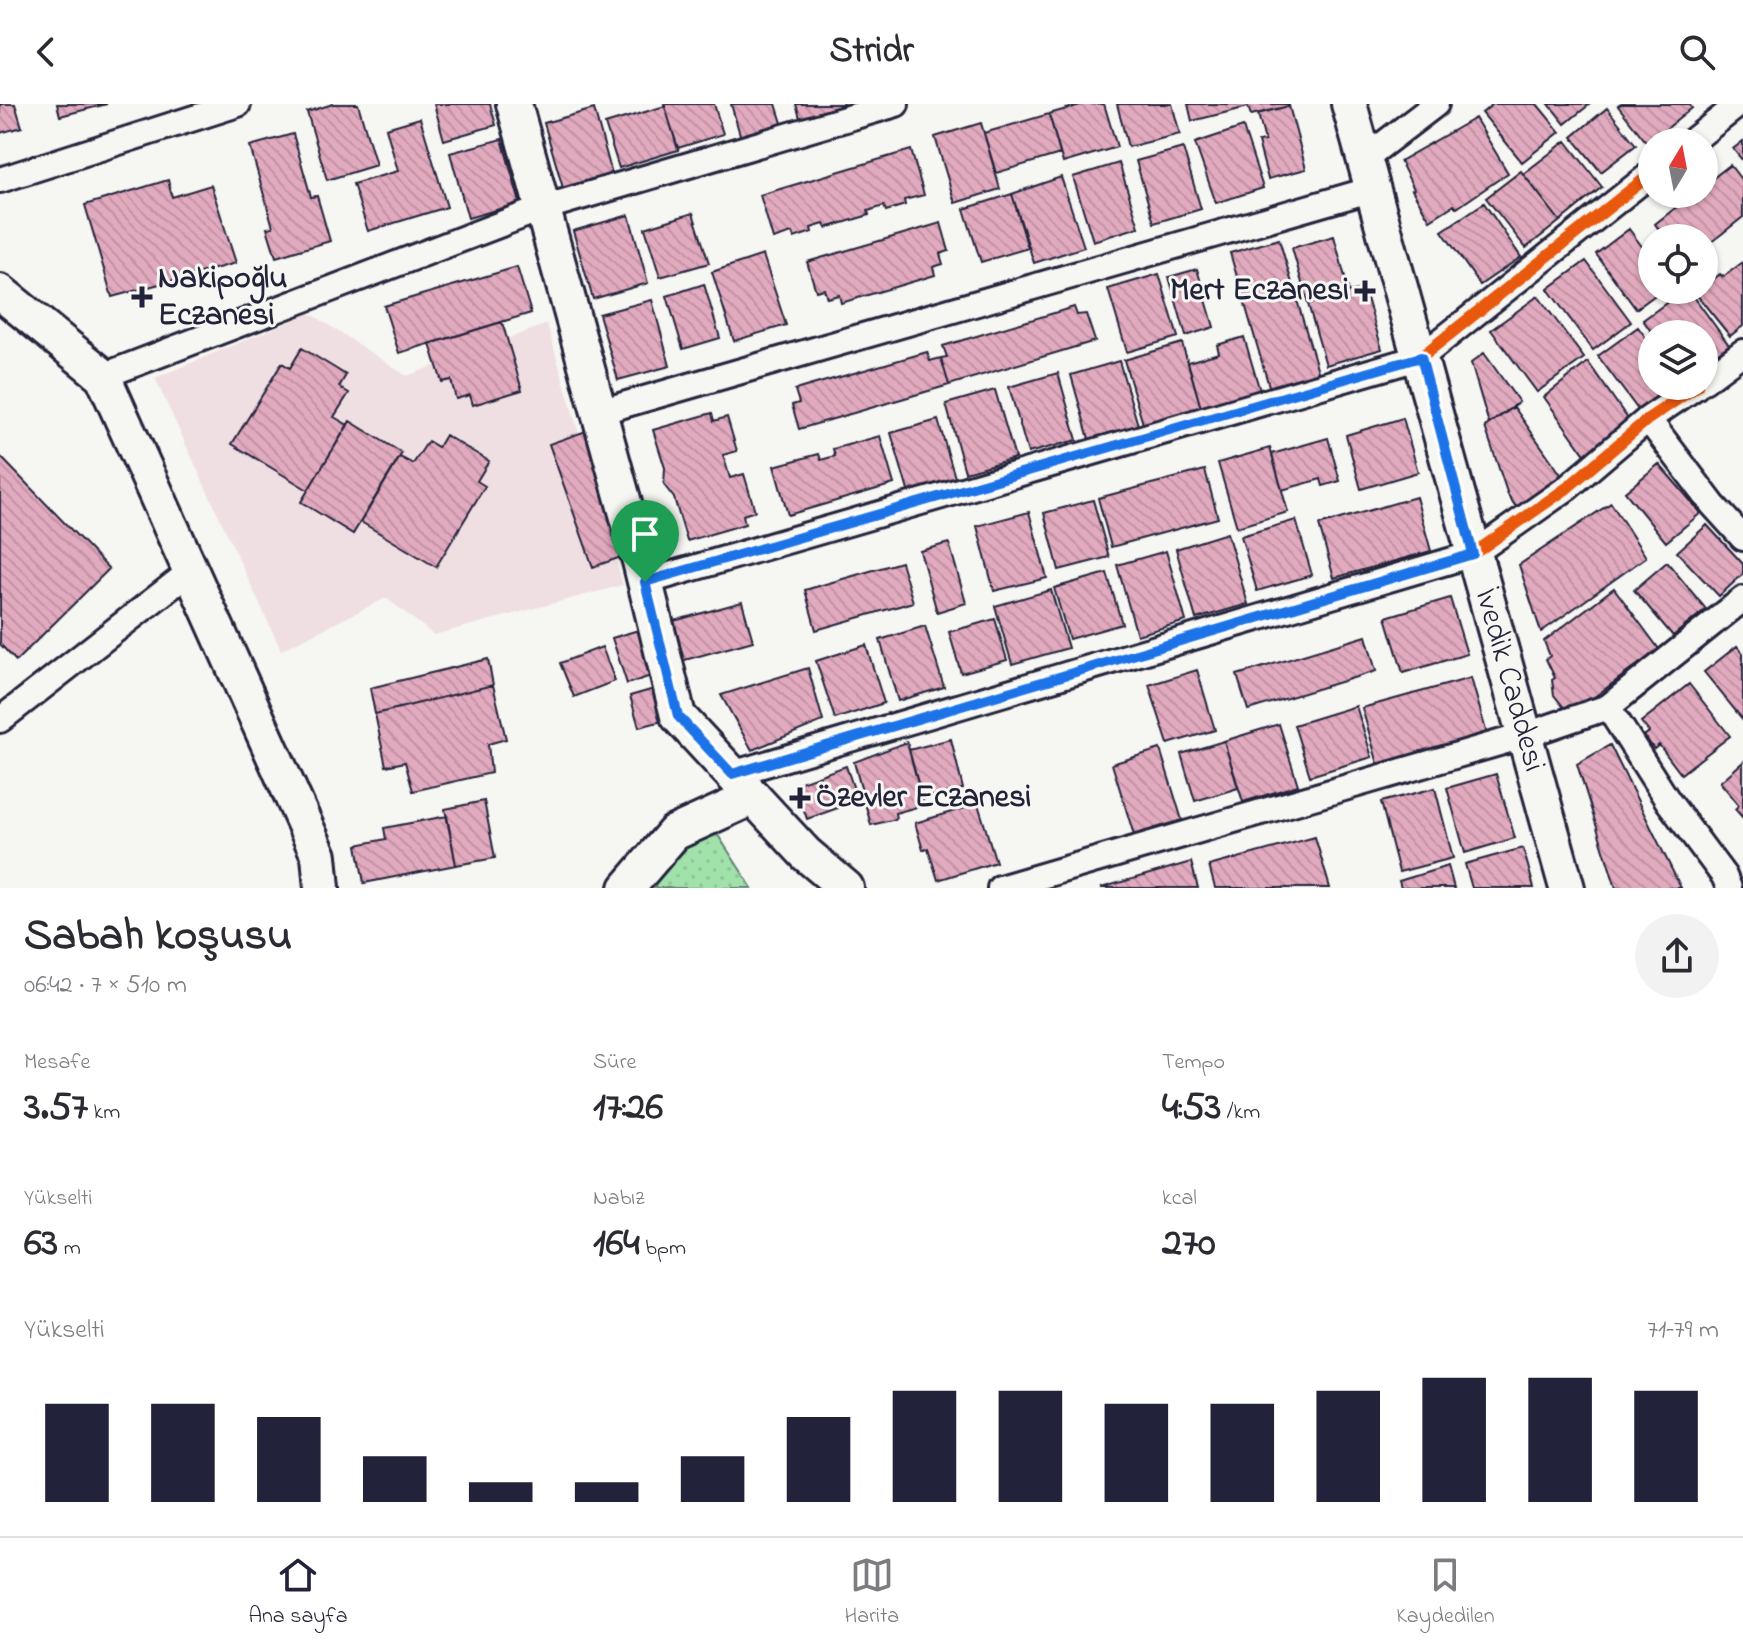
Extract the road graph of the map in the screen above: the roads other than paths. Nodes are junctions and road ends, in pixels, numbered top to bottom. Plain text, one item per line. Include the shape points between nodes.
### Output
1 (238, 104) edge
2 (514, 104) edge
3 (896, 104) edge
4 (1349, 104) edge
5 (1436, 104) edge
6 (1739, 104) edge
7 (1709, 128) edge
8 (1369, 174) junction
9 (0, 180) edge
10 (1638, 184) edge
11 (543, 208) junction
12 (0, 292) edge
13 (1743, 352) edge
14 (1421, 357) junction
15 (1718, 371) edge
16 (103, 376) junction
17 (1676, 400) edge
18 (599, 412) junction
19 (1648, 419) junction
20 (1743, 538) edge
21 (1473, 554) junction
22 (191, 571) junction
23 (645, 582) junction
24 (1743, 599) edge
25 (1608, 707) junction
26 (0, 720) edge
27 (1523, 736) junction
28 (742, 785) junction
29 (1732, 875) edge
30 (322, 888) edge
31 (627, 888) edge
32 (846, 888) edge
33 (1000, 888) edge
34 (1567, 888) edge

1 - 9 street
2 - 11 street
3 - 11 street
4 - 8 street, İvedik Caddesi
5 - 8 street
6 - 7 street
8 - 14 street, İvedik Caddesi
8 - 18 street
10 - 14 street
11 - 16 street
11 - 18 street
12 - 16 street
13 - 15 street
14 - 21 street, İvedik Caddesi
14 - 23 street
16 - 22 street
17 - 19 street
18 - 23 street
19 - 20 street
19 - 21 street via 1567,488
21 - 27 street, İvedik Caddesi
21 - 28 street
22 - 26 street
22 - 30 street via 319,856
23 - 28 street via 678,716
24 - 25 street
25 - 27 street
25 - 29 street via 1668,801
27 - 33 street
27 - 34 street, İvedik Caddesi
28 - 31 street via 674,833
28 - 32 street

